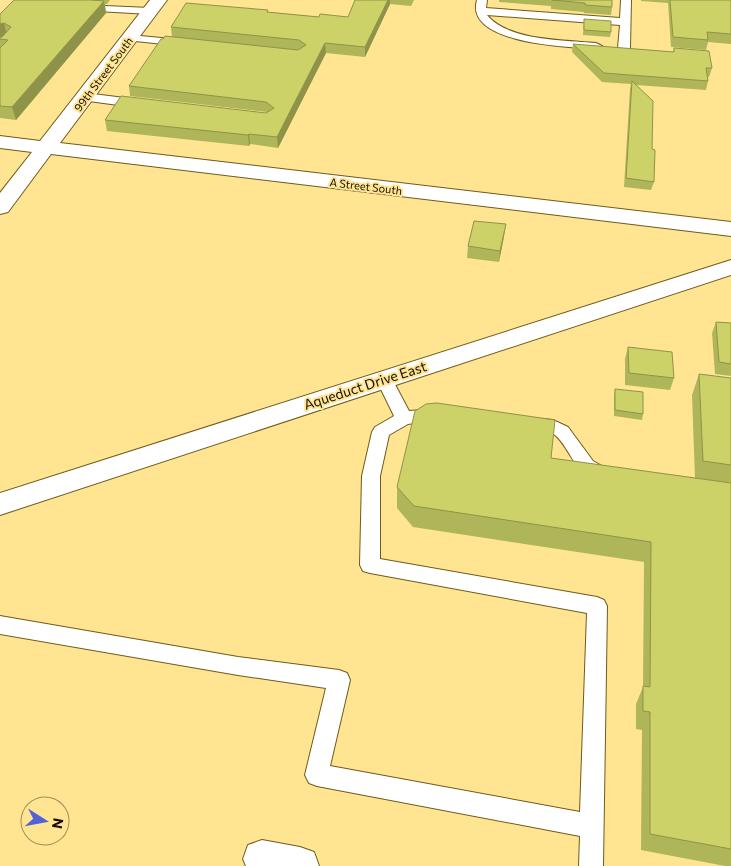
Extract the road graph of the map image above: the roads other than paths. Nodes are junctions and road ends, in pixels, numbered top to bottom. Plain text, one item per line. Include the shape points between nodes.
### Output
1 (626, 0) edge
2 (155, 6) edge
3 (482, 6) edge
4 (70, 7) edge
5 (625, 22) junction
6 (130, 38) junction
7 (195, 44) edge
8 (85, 97) junction
9 (151, 105) edge
10 (0, 142) edge
11 (46, 148) junction
12 (0, 207) edge
13 (731, 229) edge
14 (731, 267) edge
15 (384, 379) junction
16 (449, 416) edge
17 (404, 418) junction
18 (512, 421) edge
19 (614, 476) edge
20 (0, 504) edge
21 (0, 624) edge
22 (592, 826) junction
23 (262, 858) dead end
24 (300, 866) edge
25 (591, 866) edge

1 - 5 lane
2 - 4 lane
2 - 6 street, 99th Street South
3 - 5 lane
3 - 5 lane via 483,18 504,32 539,41 619,48
6 - 7 lane
6 - 8 street, 99th Street South
8 - 9 lane
8 - 11 street, 99th Street South
10 - 11 street, A Street South
11 - 12 street, 99th Street South
11 - 13 street, A Street South
14 - 15 street, Aqueduct Drive East
15 - 17 lane
15 - 20 street, Aqueduct Drive East
16 - 17 lane
17 - 22 lane via 381,432 370,476 370,565 597,606
18 - 19 lane via 554,427 589,469
21 - 22 lane via 238,666 339,680 317,775
22 - 25 lane
23 - 24 street

